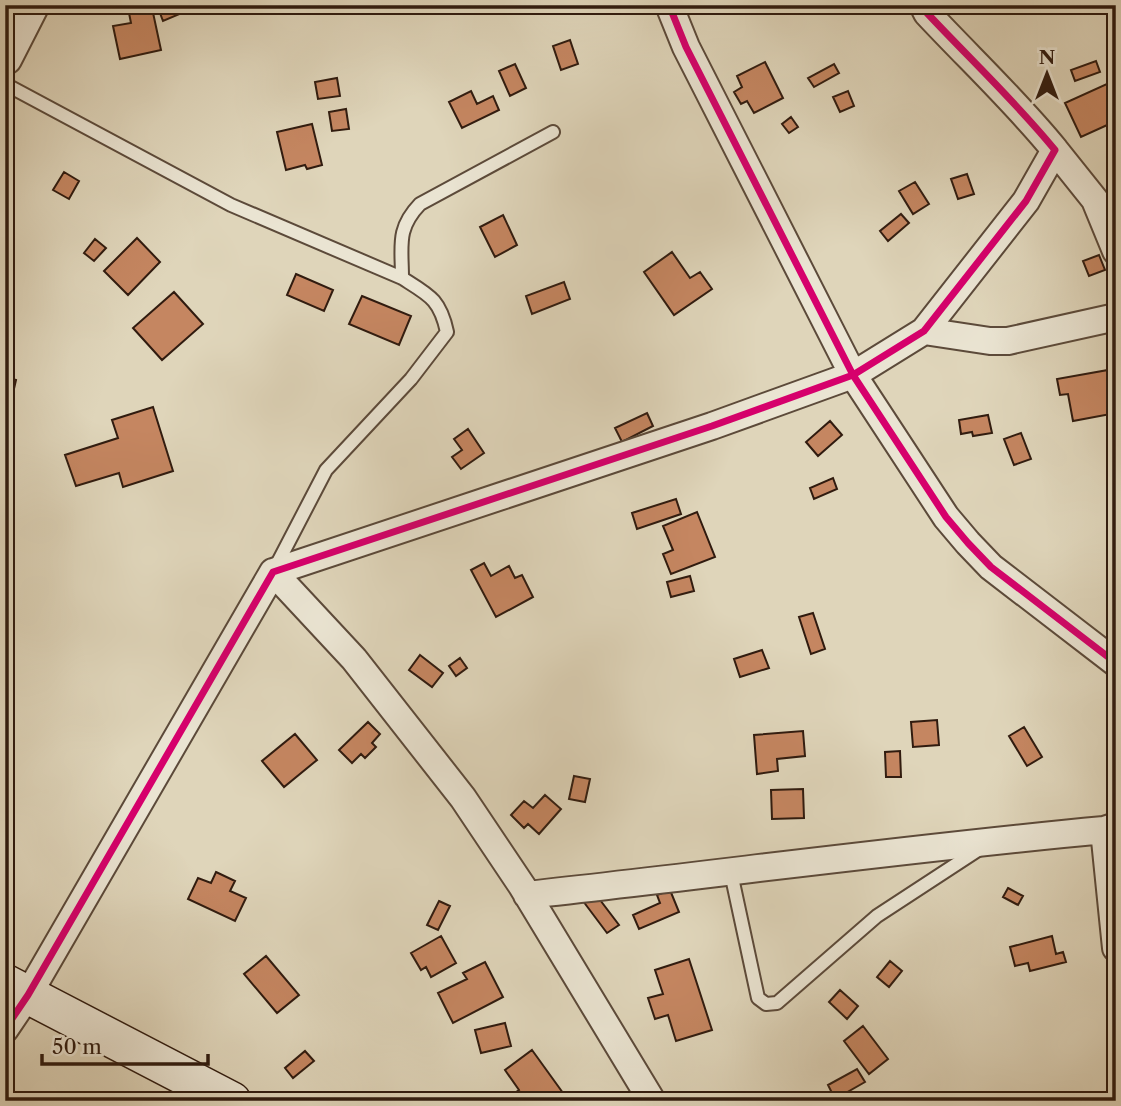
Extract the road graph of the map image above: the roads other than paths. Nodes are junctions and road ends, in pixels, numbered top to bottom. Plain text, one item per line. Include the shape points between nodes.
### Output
1 (32, 5) edge
2 (669, 5) edge
3 (923, 5) edge
4 (5, 58) edge
5 (5, 84) edge
6 (553, 132) dead end
7 (1055, 150) junction
8 (1116, 251) edge
9 (402, 278) junction
10 (1116, 317) edge
11 (924, 331) junction
12 (853, 374) junction
13 (273, 572) junction
14 (1116, 663) edge
15 (1110, 828) edge
16 (993, 840) junction
17 (731, 873) junction
18 (527, 895) junction
19 (1116, 948) edge
20 (17, 989) edge
21 (5, 1029) edge
22 (232, 1101) edge
23 (652, 1101) edge

1 - 4 street
2 - 12 street via 686,47
3 - 7 street
5 - 9 lane via 231,205
6 - 9 lane via 420,204 407,218 402,233
7 - 8 street via 1095,200
7 - 11 street via 1026,201
9 - 13 lane via 425,292 442,311 447,332 411,379 326,470
10 - 11 street via 1007,341
11 - 12 street
12 - 13 street via 712,426
12 - 14 street via 946,517 968,543 990,567
13 - 18 street via 354,659 425,747
13 - 20 street
15 - 16 street
15 - 19 street
16 - 17 street
16 - 17 lane via 877,916 777,1003 766,1004 758,998
17 - 18 street
18 - 23 street
20 - 21 street
20 - 22 main road

